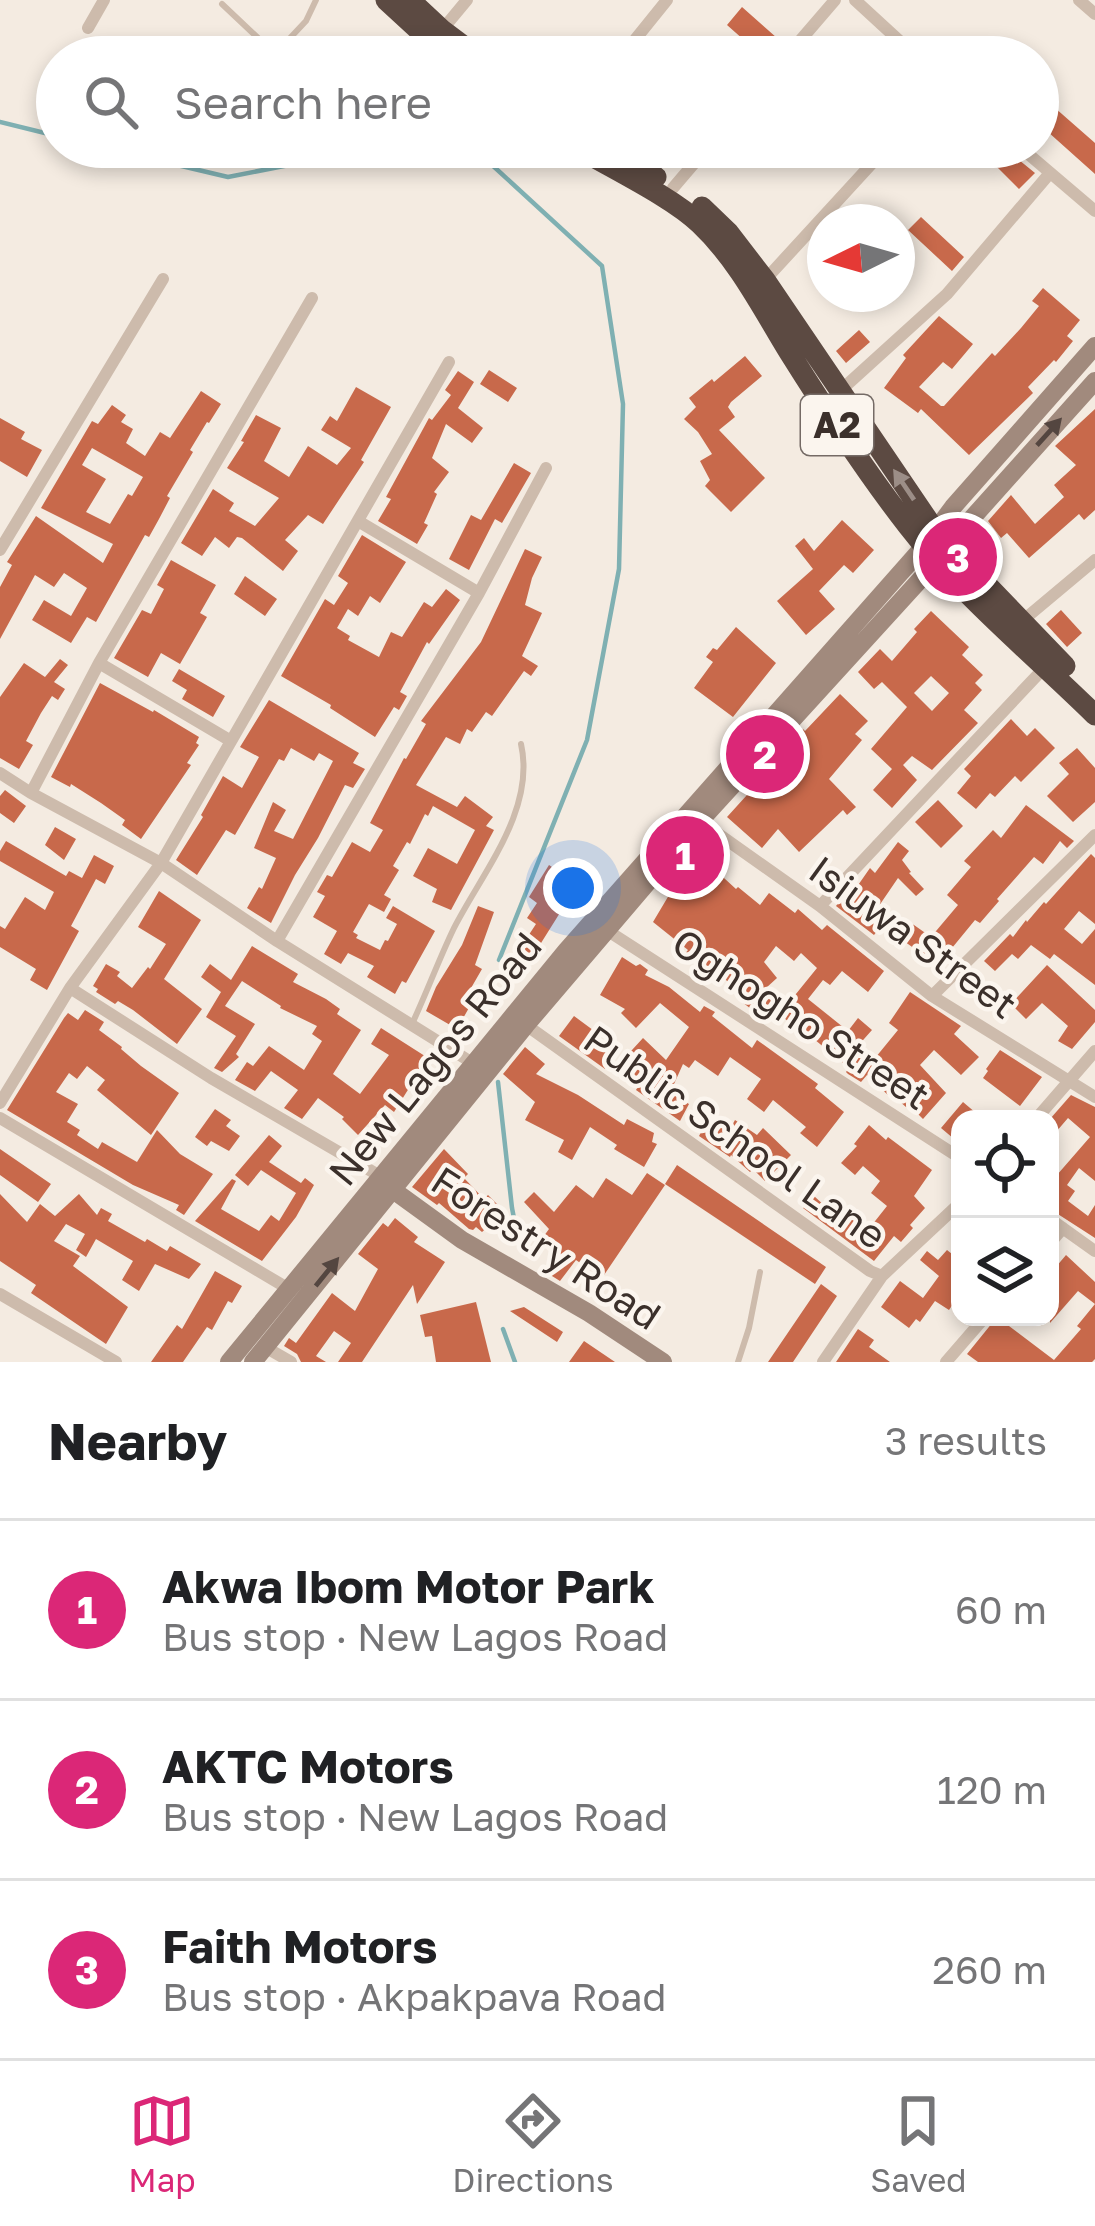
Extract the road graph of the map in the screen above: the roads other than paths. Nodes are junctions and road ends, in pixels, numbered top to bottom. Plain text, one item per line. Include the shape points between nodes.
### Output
1 (104, 0) edge
2 (316, 0) edge
3 (386, 0) edge
4 (467, 0) edge
5 (667, 0) edge
6 (835, 0) edge
7 (856, 0) edge
8 (1079, 0) edge
9 (415, 2) edge
10 (222, 4) dead end
11 (1095, 14) edge
12 (88, 28) dead end
13 (442, 30) junction
14 (254, 36) edge
15 (292, 36) edge
16 (425, 36) edge
17 (450, 36) edge
18 (638, 36) edge
19 (804, 36) edge
20 (895, 36) edge
21 (610, 168) edge
22 (640, 168) edge
23 (690, 168) edge
24 (868, 168) edge
25 (1045, 168) edge
26 (1050, 172) junction
27 (673, 188) junction
28 (1095, 212) edge
29 (164, 279) dead end
30 (764, 280) junction
31 (312, 298) dead end
32 (1095, 346) edge
33 (449, 362) dead end
34 (1095, 381) edge
35 (840, 392) junction
36 (546, 468) dead end
37 (358, 521) junction
38 (937, 546) junction
39 (0, 550) edge
40 (1095, 560) edge
41 (479, 592) junction
42 (1020, 622) junction
43 (99, 662) junction
44 (1046, 666) junction
45 (1095, 696) edge
46 (1095, 715) edge
47 (231, 741) junction
48 (521, 744) dead end
49 (0, 772) edge
50 (31, 793) junction
51 (700, 820) junction
52 (1095, 835) edge
53 (160, 862) junction
54 (820, 906) junction
55 (608, 931) junction
56 (277, 941) junction
57 (70, 988) junction
58 (932, 996) junction
59 (412, 1024) junction
60 (526, 1024) junction
61 (1095, 1051) edge
62 (481, 1068) junction
63 (1070, 1080) junction
64 (1095, 1096) edge
65 (0, 1103) edge
66 (1044, 1110) edge
67 (0, 1118) edge
68 (951, 1152) edge
69 (387, 1183) junction
70 (951, 1211) edge
71 (1059, 1225) edge
72 (1063, 1228) junction
73 (1059, 1233) edge
74 (1095, 1251) edge
75 (760, 1272) dead end
76 (882, 1276) junction
77 (289, 1289) junction
78 (0, 1294) edge
79 (978, 1326) edge
80 (259, 1354) edge
81 (116, 1362) edge
82 (229, 1362) edge
83 (291, 1362) edge
84 (662, 1362) edge
85 (738, 1362) edge
86 (823, 1362) edge
87 (946, 1362) edge

1 - 12 street
2 - 15 lane
3 - 16 highway
4 - 13 street
5 - 18 street
6 - 19 street
7 - 20 street
8 - 11 street
9 - 13 highway
10 - 14 lane
13 - 17 highway
21 - 38 highway, A2 via 697,221 719,244 872,477
22 - 27 highway, A2
23 - 27 street
24 - 30 street
25 - 26 street
26 - 28 street
26 - 35 street via 947,294
27 - 30 highway, A2 via 728,232
29 - 39 street
30 - 35 highway, A2
31 - 43 street
32 - 38 main road via 953,507
33 - 37 street
38 -> 34 main road via 965,526
38 -> 35 highway, A2
36 - 41 street
37 - 41 street
37 - 47 street
38 - 42 highway, A2
38 - 44 highway, A2 via 1016,643
38 - 51 main road, New Lagos Road
38 - 62 main road, New Lagos Road via 566,951
40 - 42 street
41 - 56 street
42 - 45 highway, A2
43 - 47 street
43 - 50 street
44 - 46 highway, A2
44 - 54 street
47 - 53 street
48 - 59 lane via 523,778 510,826
49 - 50 street
50 - 53 street
51 - 54 street, Isiuwa Street
51 - 55 main road, New Lagos Road
52 - 58 street
53 - 56 street
53 - 57 street
54 - 58 street, Isiuwa Street
55 - 60 main road, New Lagos Road
55 - 68 street, Oghogho Street
56 - 59 street
57 - 65 street
57 - 69 street
58 - 63 street, Isiuwa Street
59 - 62 street
60 - 62 main road, New Lagos Road
60 - 76 street, Public School Lane
61 - 63 street
62 - 69 main road, New Lagos Road
63 - 64 street, Isiuwa Street
63 - 66 street
67 - 77 street
69 - 77 main road, New Lagos Road
80 -> 69 main road, New Lagos Road
69 - 84 main road, Forestry Road via 462,1240
70 - 76 street, Public School Lane
71 - 72 street
72 - 73 street
72 - 74 street
75 - 85 lane
76 - 86 street
77 - 82 main road, New Lagos Road
78 - 81 street
79 - 87 street
80 - 83 street

